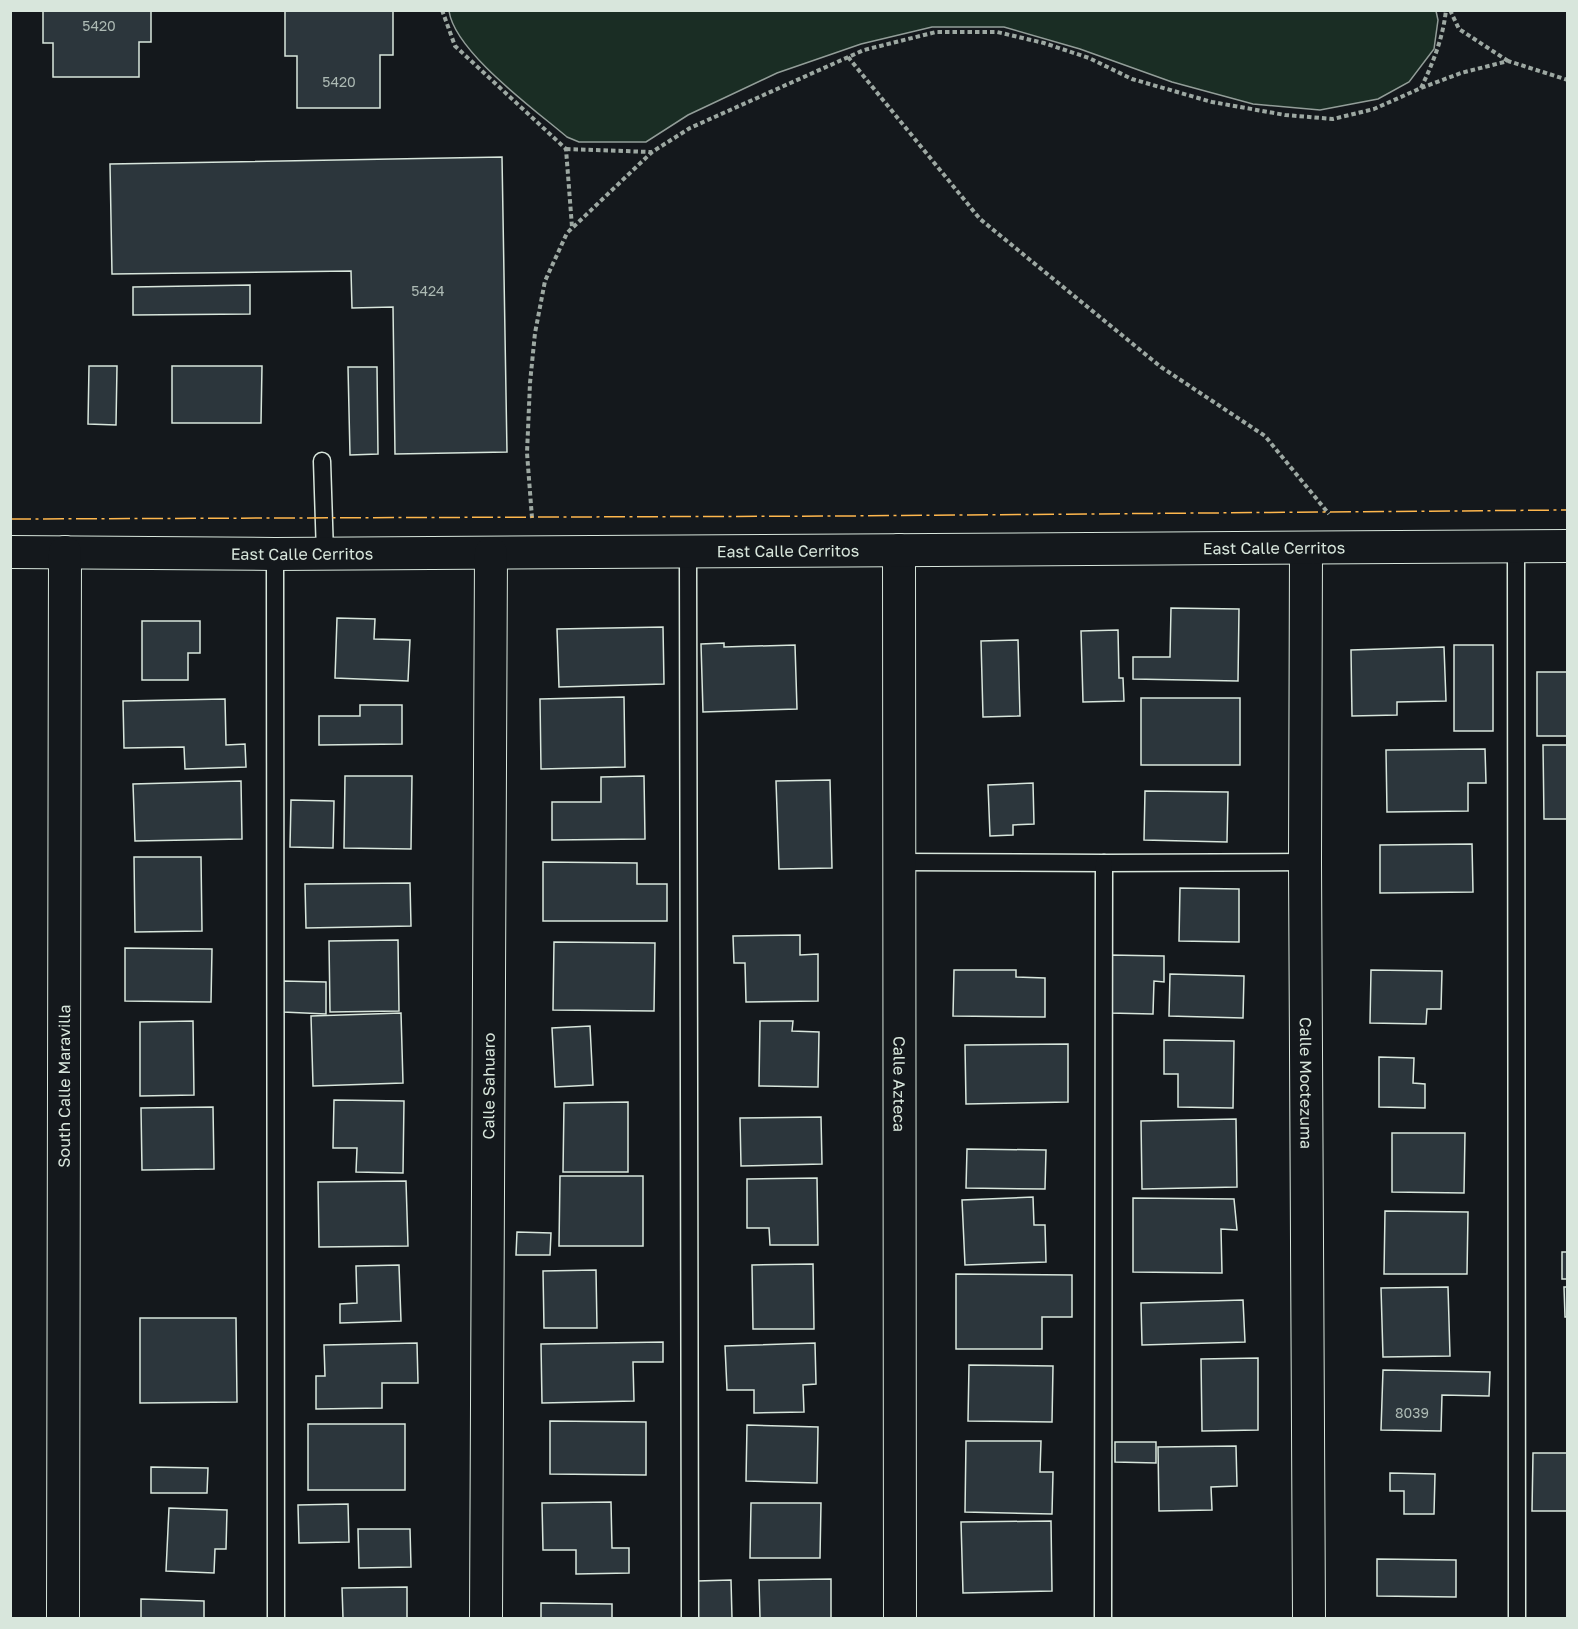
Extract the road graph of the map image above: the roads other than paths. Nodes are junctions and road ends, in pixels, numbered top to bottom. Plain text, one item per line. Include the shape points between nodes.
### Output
1 (322, 461) dead end
2 (1568, 546) edge
3 (1516, 547) junction
4 (1306, 549) junction
5 (899, 550) junction
6 (10, 552) edge
7 (65, 552) junction
8 (688, 552) junction
9 (491, 553) junction
10 (275, 554) junction
11 (325, 554) junction
12 (899, 861) junction
13 (1305, 861) junction
14 (1104, 863) junction
15 (63, 1618) edge
16 (276, 1618) edge
17 (486, 1618) edge
18 (690, 1618) edge
19 (900, 1618) edge
20 (1103, 1618) edge
21 (1309, 1618) edge
22 (1517, 1618) edge

1 - 11 lane
2 - 3 street, East Calle Cerritos
3 - 4 street, East Calle Cerritos
3 - 22 lane
4 - 5 street, East Calle Cerritos
4 - 13 street, Calle Moctezuma
5 - 8 street, East Calle Cerritos
5 - 12 street, Calle Azteca
6 - 7 street, East Calle Cerritos
7 - 10 street, East Calle Cerritos
7 - 15 street, South Calle Maravilla
8 - 9 street, East Calle Cerritos
8 - 18 lane
9 - 11 street, East Calle Cerritos
9 - 17 street, Calle Sahuaro
10 - 11 street, East Calle Cerritos
10 - 16 lane
12 - 14 lane
12 - 19 street, Calle Azteca
13 - 14 lane
13 - 21 street, Calle Moctezuma
14 - 20 lane

